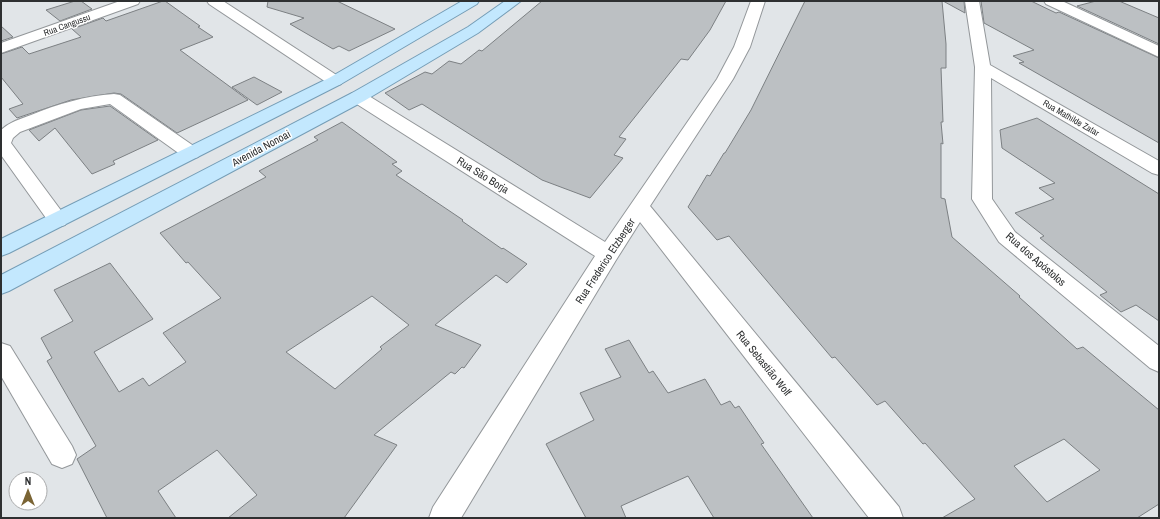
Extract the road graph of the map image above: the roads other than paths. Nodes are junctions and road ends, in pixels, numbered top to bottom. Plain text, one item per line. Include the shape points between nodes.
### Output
1 (133, 1) edge
2 (214, 1) edge
3 (472, 1) edge
4 (514, 1) edge
5 (758, 1) edge
6 (972, 1) edge
7 (1051, 1) edge
8 (1, 48) edge
9 (1159, 52) edge
10 (982, 67) junction
11 (335, 81) junction
12 (358, 97) junction
13 (191, 153) junction
14 (1159, 168) edge
15 (640, 207) junction
16 (58, 220) junction
17 (1, 248) edge
18 (608, 254) junction
19 (1, 285) edge
20 (1, 353) edge
21 (1159, 362) edge
22 (62, 455) dead end
23 (444, 518) edge
24 (888, 518) edge

1 - 8 street, Rua Cangussu
2 - 11 street
3 - 11 main road
4 - 12 main road, Avenida Nonoai via 473,30
5 - 15 street, Rua Frederico Etzberger via 742,47 725,78
6 - 10 street, Rua dos Apóstolos
7 - 9 street
10 - 14 street, Rua Mathilde Zatar
10 - 21 street, Rua dos Apóstolos via 982,199 1006,237
11 - 13 main road
12 - 18 street, Rua São Borja
12 - 19 main road, Avenida Nonoai
13 - 16 main road
13 - 16 street via 114,99 83,102 14,128 2,143
15 - 18 street, Rua Frederico Etzberger
15 - 24 street, Rua Sebastião Wolf
16 - 17 main road
18 - 23 street, Rua Frederico Etzberger
20 - 22 street

